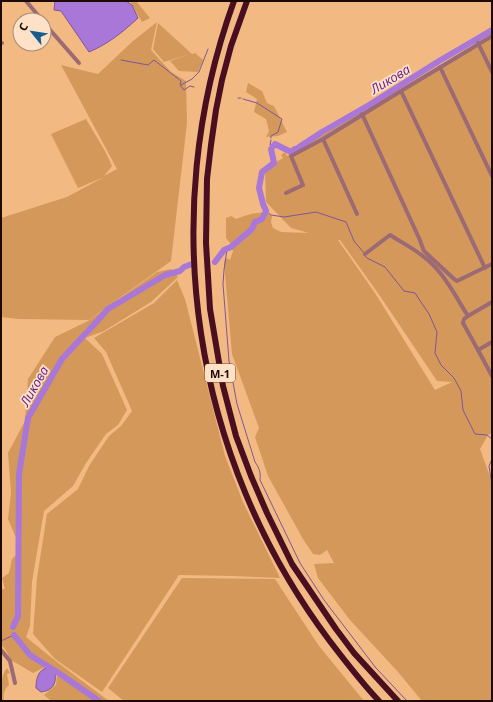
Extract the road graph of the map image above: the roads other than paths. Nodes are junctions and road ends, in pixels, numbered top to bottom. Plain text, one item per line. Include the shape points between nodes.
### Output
1 (26, 1) edge
2 (234, 1) edge
3 (247, 1) edge
4 (35, 12) edge
5 (52, 31) edge
6 (492, 36) edge
7 (478, 43) junction
8 (79, 63) dead end
9 (440, 67) junction
10 (492, 72) edge
11 (401, 91) junction
12 (362, 114) junction
13 (323, 139) junction
14 (492, 176) edge
15 (286, 193) dead end
16 (357, 214) dead end
17 (366, 254) dead end
18 (492, 264) edge
19 (485, 268) junction
20 (492, 302) edge
21 (468, 316) junction
22 (492, 342) edge
23 (478, 350) junction
24 (492, 376) edge
25 (1, 650) edge
26 (15, 683) dead end
27 (379, 701) edge
28 (398, 701) edge

1 - 4 street
2 - 27 highway, М-1 via 211,77 199,143 193,245 201,340 213,395 233,460 271,549 313,618
3 - 28 highway, М-1 via 222,80 207,179 206,243 210,309 223,386 236,436 251,476 292,564 354,653
5 - 8 street
6 - 7 street
7 - 9 street
7 - 10 street
9 - 11 street
9 - 14 street
11 - 12 street
11 - 19 street
12 - 13 street
12 - 19 street via 424,251 457,281
13 - 15 street via 291,156 303,184
13 - 16 street
17 - 21 street via 390,235 432,264
18 - 19 street
20 - 21 street
21 - 23 street via 463,323
22 - 23 street
23 - 24 street
25 - 26 street via 10,661

